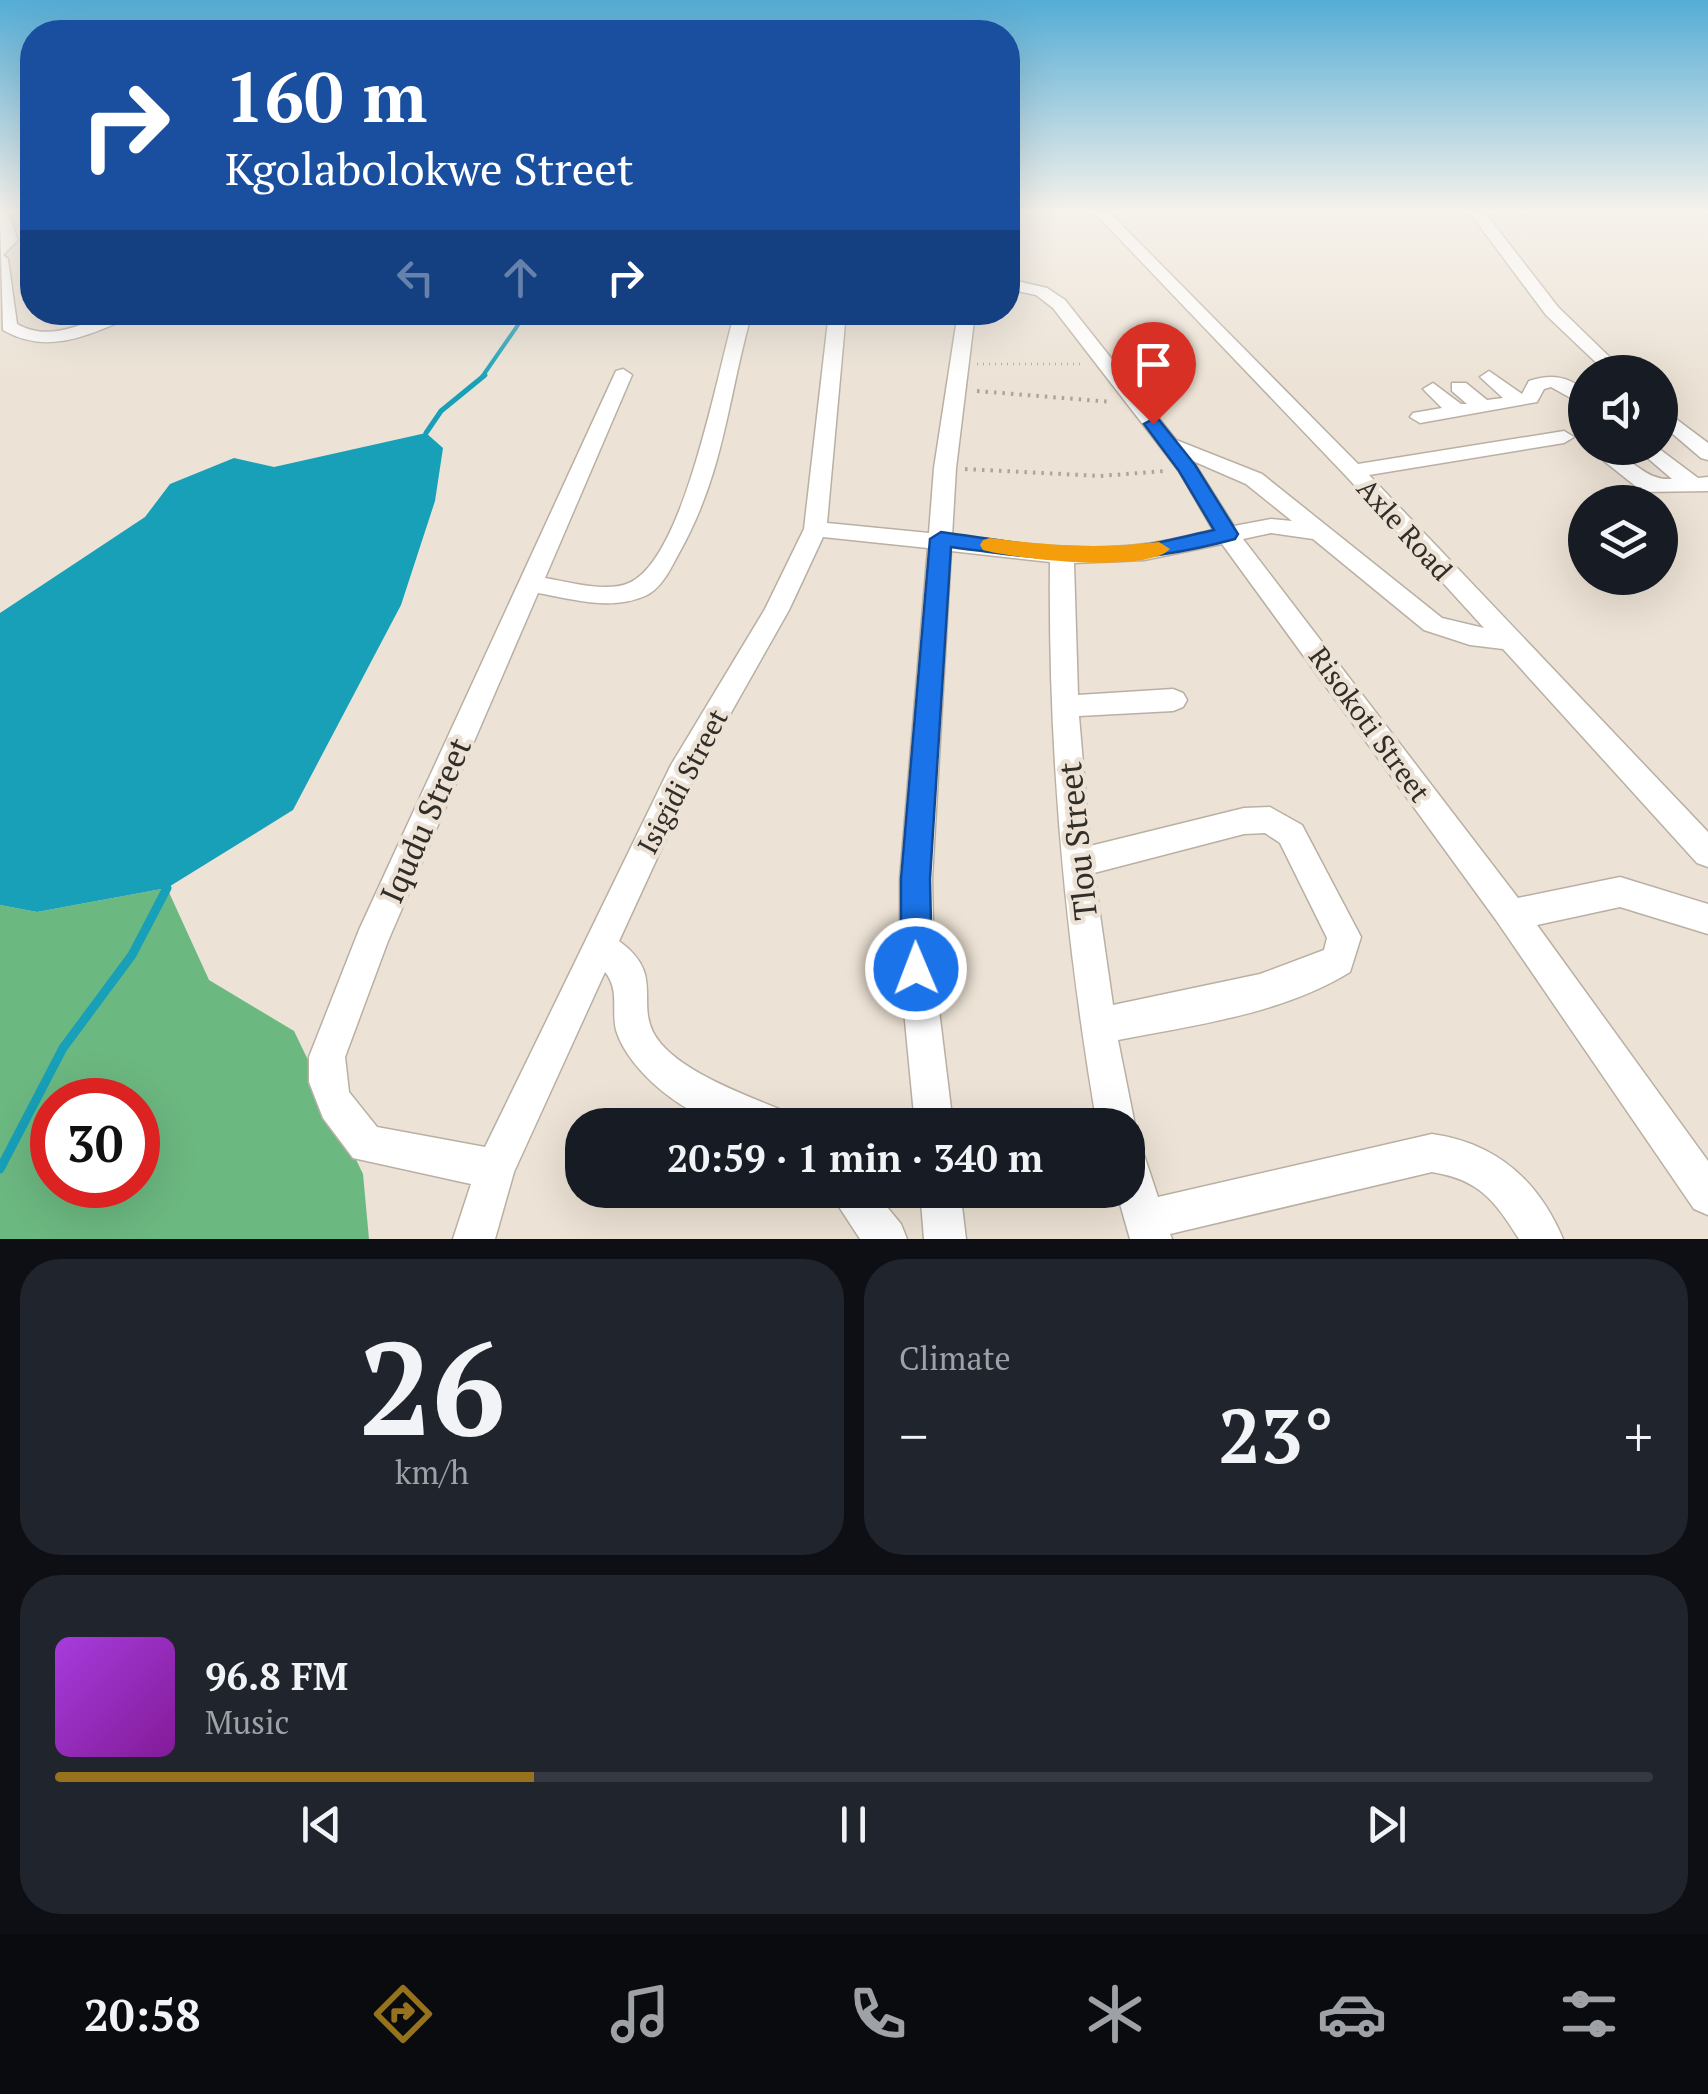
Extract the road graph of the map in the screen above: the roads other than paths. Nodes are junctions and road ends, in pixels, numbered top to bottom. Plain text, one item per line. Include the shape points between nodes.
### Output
1 (1, 267) edge
2 (1153, 267) edge
3 (1518, 267) edge
4 (1020, 285) edge
5 (92, 325) edge
6 (741, 325) edge
7 (837, 325) edge
8 (966, 325) edge
9 (1598, 355) edge
10 (623, 375) dead end
11 (1488, 378) dead end
12 (1459, 386) dead end
13 (1568, 387) edge
14 (1432, 389) dead end
15 (1519, 401) junction
16 (1483, 407) junction
17 (1457, 411) junction
18 (1420, 417) dead end
19 (1678, 428) edge
20 (1564, 436) dead end
21 (1169, 444) junction
22 (1708, 454) edge
23 (1620, 465) edge
24 (1672, 465) edge
25 (1352, 471) junction
26 (1701, 484) edge
27 (815, 529) junction
28 (1319, 532) junction
29 (1227, 534) junction
30 (941, 539) junction
31 (1062, 555) junction
32 (532, 584) junction
33 (1506, 640) junction
34 (1173, 700) dead end
35 (1064, 706) junction
36 (1708, 853) edge
37 (1080, 863) junction
38 (1511, 915) junction
39 (1708, 919) edge
40 (599, 946) junction
41 (1097, 1026) junction
42 (738, 1108) edge
43 (932, 1108) edge
44 (1113, 1108) edge
45 (495, 1170) junction
46 (1708, 1195) edge
47 (862, 1208) edge
48 (942, 1208) edge
49 (1148, 1229) edge
50 (474, 1239) edge
51 (886, 1239) edge
52 (945, 1239) edge
53 (1542, 1239) edge

1 - 5 street via 9,326 30,339 58,338
2 - 25 street, Axle Road
3 - 9 street
4 - 21 street, Risokoti Street via 1053,298
6 - 32 street via 714,442 654,576 624,593
7 - 27 street, Isigidi Street
8 - 30 street
10 - 32 street, Iqudu Street
11 - 15 street
12 - 16 street
13 - 15 street via 1548,380
14 - 17 street
15 - 16 street
16 - 17 street
17 - 18 street
19 - 22 street
20 - 25 street
21 - 28 street via 1246,474
21 - 29 street, Risokoti Street
23 - 26 street via 1651,487
24 - 26 street
25 - 33 street, Axle Road
27 - 30 street
27 - 40 street, Isigidi Street via 778,610 681,774
28 - 29 street via 1271,526
28 - 33 street via 1433,624
29 - 31 street via 1144,552
29 - 38 street, Risokoti Street
30 - 31 street
30 - 43 street via 916,879 916,969
31 - 35 street, Tlou Street
32 - 45 street, Iqudu Street via 371,941 326,1067 334,1101 368,1144
33 - 36 street, Axle Road
34 - 35 street
35 - 37 street, Tlou Street
37 - 41 street, Tlou Street
37 - 41 street via 1270,820 1291,834 1344,937 1338,960 1320,971
38 - 39 street via 1620,892
38 - 46 street, Risokoti Street
40 - 42 street via 630,977 632,1026 642,1049 673,1076
40 - 45 street, Isigidi Street
41 - 44 street, Tlou Street
45 - 50 street, Isigidi Street
47 - 51 street
48 - 52 street
49 - 53 street via 1432,1153 1468,1158 1499,1177

